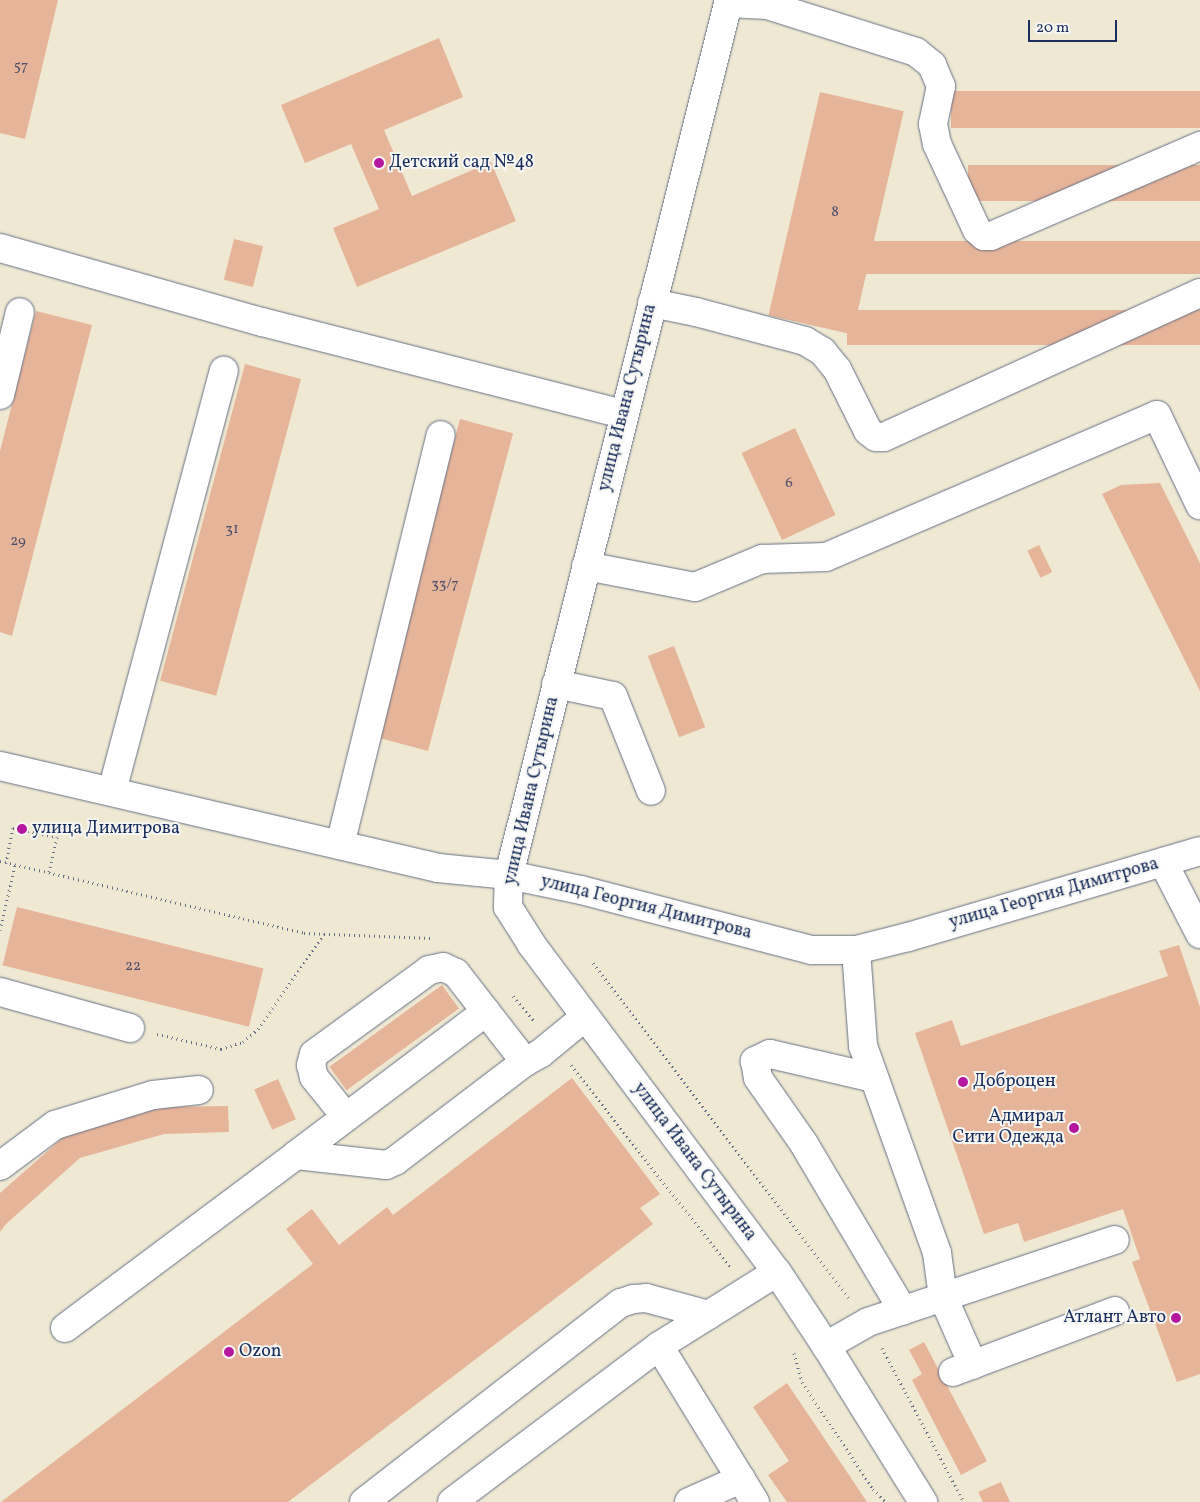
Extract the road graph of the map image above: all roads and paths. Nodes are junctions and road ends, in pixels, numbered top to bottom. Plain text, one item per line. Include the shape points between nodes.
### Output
1 (728, 2) edge
2 (1200, 146) edge
3 (0, 248) edge
4 (1200, 293) edge
5 (652, 303) junction
6 (20, 312) dead end
7 (224, 371) dead end
8 (0, 395) edge
9 (624, 414) junction
10 (441, 435) dead end
11 (1200, 505) edge
12 (586, 566) junction
13 (556, 684) junction
14 (0, 766) edge
15 (112, 791) junction
16 (651, 791) dead end
17 (340, 845) junction
18 (1200, 851) edge
19 (1163, 862) junction
20 (6, 863) dead end
21 (15, 865) dead end
22 (49, 873) dead end
23 (509, 875) junction
24 (0, 930) edge
25 (325, 934) dead end
26 (1200, 934) edge
27 (856, 950) junction
28 (593, 963) dead end
29 (0, 992) edge
30 (486, 1012) junction
31 (585, 1017) junction
32 (130, 1028) joint
33 (525, 1062) junction
34 (874, 1078) junction
35 (199, 1090) dead end
36 (346, 1117) junction
37 (296, 1155) junction
38 (0, 1166) edge
39 (1115, 1240) dead end
40 (776, 1272) junction
41 (943, 1298) junction
42 (903, 1311) junction
43 (1115, 1312) dead end
44 (709, 1315) junction
45 (868, 1322) junction
46 (65, 1328) dead end
47 (659, 1346) junction
48 (826, 1346) junction
49 (741, 1479) junction
50 (364, 1502) edge
51 (452, 1502) edge
52 (689, 1502) edge
53 (755, 1502) edge
54 (923, 1502) edge
55 (964, 1502) edge

1 - 2 main road via 767,5 916,52 932,65 941,86 933,124 937,144 977,230 984,236 991,236
1 - 5 main road, улица Ивана Сутырина
3 - 9 main road via 262,322
4 - 5 main road via 884,437 876,437 868,431 837,369 822,352 806,341
5 - 9 main road, улица Ивана Сутырина
6 - 8 main road
7 - 15 main road
9 - 12 main road, улица Ивана Сутырина
10 - 17 main road
11 - 12 main road via 1157,415 826,557 762,559 694,587
12 - 13 main road, улица Ивана Сутырина
13 - 16 main road via 613,696
13 - 23 main road, улица Ивана Сутырина
14 - 15 main road, улица Георгия Димитрова
15 - 17 main road, улица Георгия Димитрова
17 - 23 main road, улица Георгия Димитрова via 438,868
18 - 19 main road, улица Георгия Димитрова
19 - 26 main road
19 - 27 main road, улица Георгия Димитрова
20 - 22 path via 13,828 57,837
21 - 24 path
23 - 27 main road, улица Георгия Димитрова via 581,890 812,950
23 - 31 main road, улица Ивана Сутырина via 508,907
25 - 32 path via 258,1029 243,1042 221,1049
27 - 34 main road via 863,1046
28 - 45 path
29 - 32 main road
30 - 33 main road
30 - 36 main road
30 - 36 main road via 456,973 443,967 429,970 314,1054 311,1065 314,1077
31 - 33 main road
31 - 40 main road, улица Ивана Сутырина
33 - 37 main road via 386,1165
34 - 41 main road via 937,1253
34 - 42 main road via 770,1054 755,1061 758,1078 804,1144
35 - 38 main road via 153,1094 55,1125
36 - 37 main road
37 - 46 main road
39 - 41 main road
40 - 44 main road
40 - 48 main road, улица Ивана Сутырина
41 - 42 main road
41 - 43 main road via 963,1369
42 - 45 main road
44 - 47 main road
44 - 50 main road via 646,1298 620,1303
45 - 48 main road
45 - 55 path
47 - 49 main road
47 - 51 main road
48 - 54 main road, улица Ивана Сутырина
49 - 52 main road
49 - 53 main road

